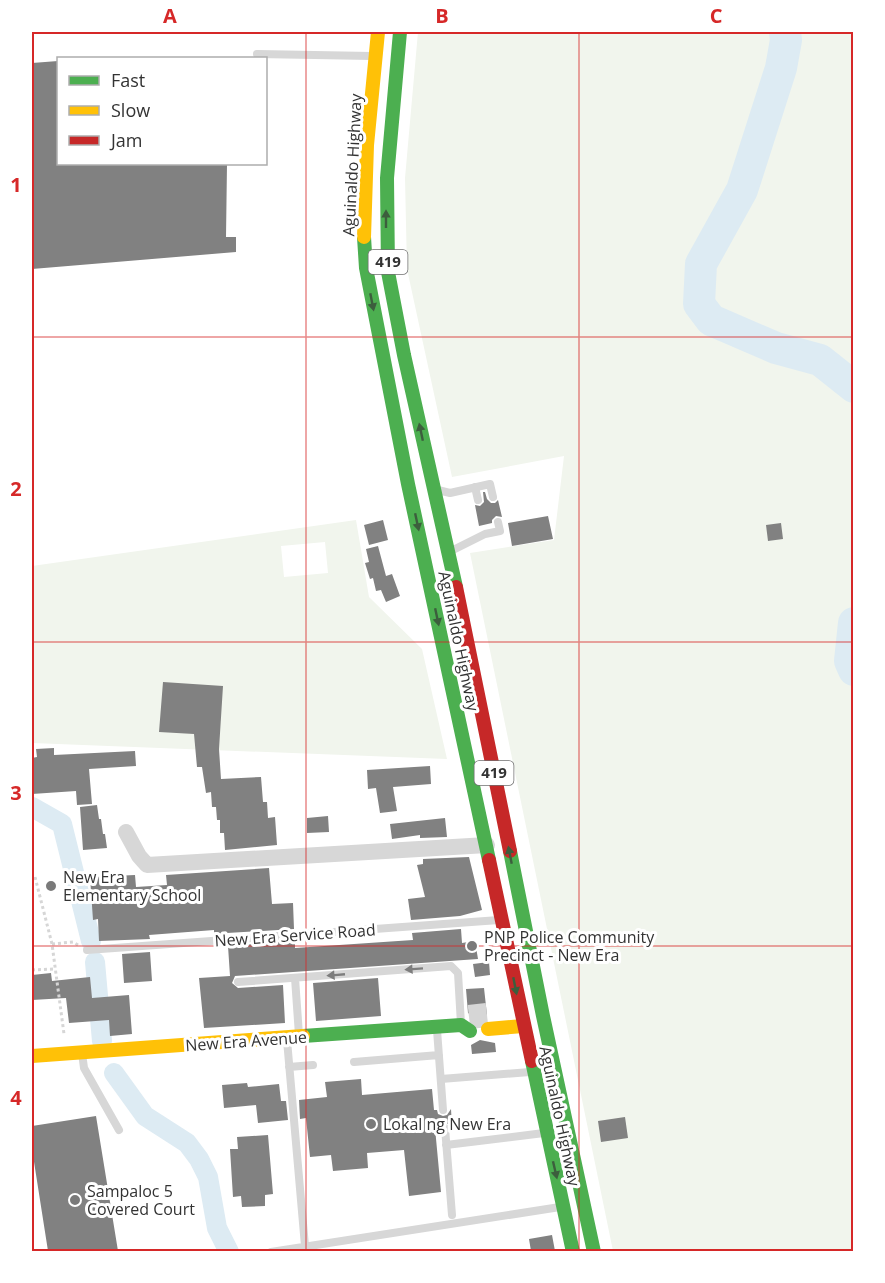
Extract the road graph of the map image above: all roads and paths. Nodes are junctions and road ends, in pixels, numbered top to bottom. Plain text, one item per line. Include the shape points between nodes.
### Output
1 (378, 32) edge
2 (400, 32) edge
3 (257, 54) dead end
4 (375, 56) junction
5 (421, 487) junction
6 (475, 487) junction
7 (493, 497) dead end
8 (478, 500) dead end
9 (498, 522) dead end
10 (437, 556) junction
11 (496, 786) junction
12 (475, 790) junction
13 (126, 832) dead end
14 (487, 845) junction
15 (35, 877) dead end
16 (503, 920) junction
17 (52, 944) junction
18 (87, 950) joint
19 (55, 969) junction
20 (32, 970) edge
21 (295, 978) junction
22 (238, 982) dead end
23 (543, 1016) junction
24 (517, 1017) junction
25 (466, 1024) joint
26 (436, 1027) junction
27 (488, 1029) tunnel mouth
28 (293, 1037) junction
29 (82, 1053) junction
30 (66, 1054) junction
31 (439, 1055) junction
32 (32, 1056) edge
33 (354, 1062) dead end
34 (313, 1065) dead end
35 (289, 1067) junction
36 (534, 1072) junction
37 (441, 1079) junction
38 (443, 1110) dead end
39 (445, 1128) dead end
40 (119, 1130) dead end
41 (547, 1133) junction
42 (446, 1145) junction
43 (585, 1204) junction
44 (563, 1207) junction
45 (452, 1215) dead end
46 (305, 1246) junction
47 (271, 1251) edge
48 (573, 1251) edge
49 (594, 1251) edge

1 - 4 main road, Aguinaldo Highway / 419
5 -> 2 main road, Aguinaldo Highway / 419 via 388,272 387,178
3 - 4 lane
4 -> 5 main road, Aguinaldo Highway / 419 via 363,223 366,268
5 - 6 lane via 450,492
5 - 10 main road, Aguinaldo Highway / 419
5 -> 10 main road, Aguinaldo Highway / 419
6 - 7 lane via 490,484
6 - 8 lane
9 - 10 lane via 500,531 484,529
10 - 11 main road, Aguinaldo Highway / 419 via 467,635
10 -> 12 main road, Aguinaldo Highway / 419
11 - 12 main road
23 -> 11 main road, Aguinaldo Highway / 419
12 - 14 main road, Aguinaldo Highway / 419
13 - 14 street via 147,865
14 - 16 main road, Aguinaldo Highway / 419
15 - 17 path
16 - 18 lane, New Era Service Road
16 -> 24 main road, Aguinaldo Highway / 419
17 - 18 path via 73,942
17 - 19 path
19 - 20 path
19 - 30 path
21 - 22 lane
25 -> 21 lane via 458,973 451,966
21 - 28 lane
23 - 24 street
23 - 43 main road, Aguinaldo Highway / 419
24 - 27 main road
24 - 36 main road, Aguinaldo Highway / 419
25 - 26 main road, New Era Avenue
26 - 28 main road, New Era Avenue
26 - 31 lane
28 - 29 main road, New Era Avenue
28 - 35 lane
29 - 30 main road, New Era Avenue
29 - 40 lane via 84,1068
30 - 32 main road, New Era Avenue
31 - 33 lane
31 - 37 lane
34 - 35 lane
35 - 46 lane
36 - 37 lane
36 - 41 main road, Aguinaldo Highway / 419
37 - 38 lane
39 - 42 lane
41 - 42 lane
41 -> 44 main road, Aguinaldo Highway / 419
42 - 45 lane
43 - 44 lane
43 - 49 main road, Aguinaldo Highway / 419
44 - 46 lane
44 - 48 main road, Aguinaldo Highway / 419
46 - 47 lane

